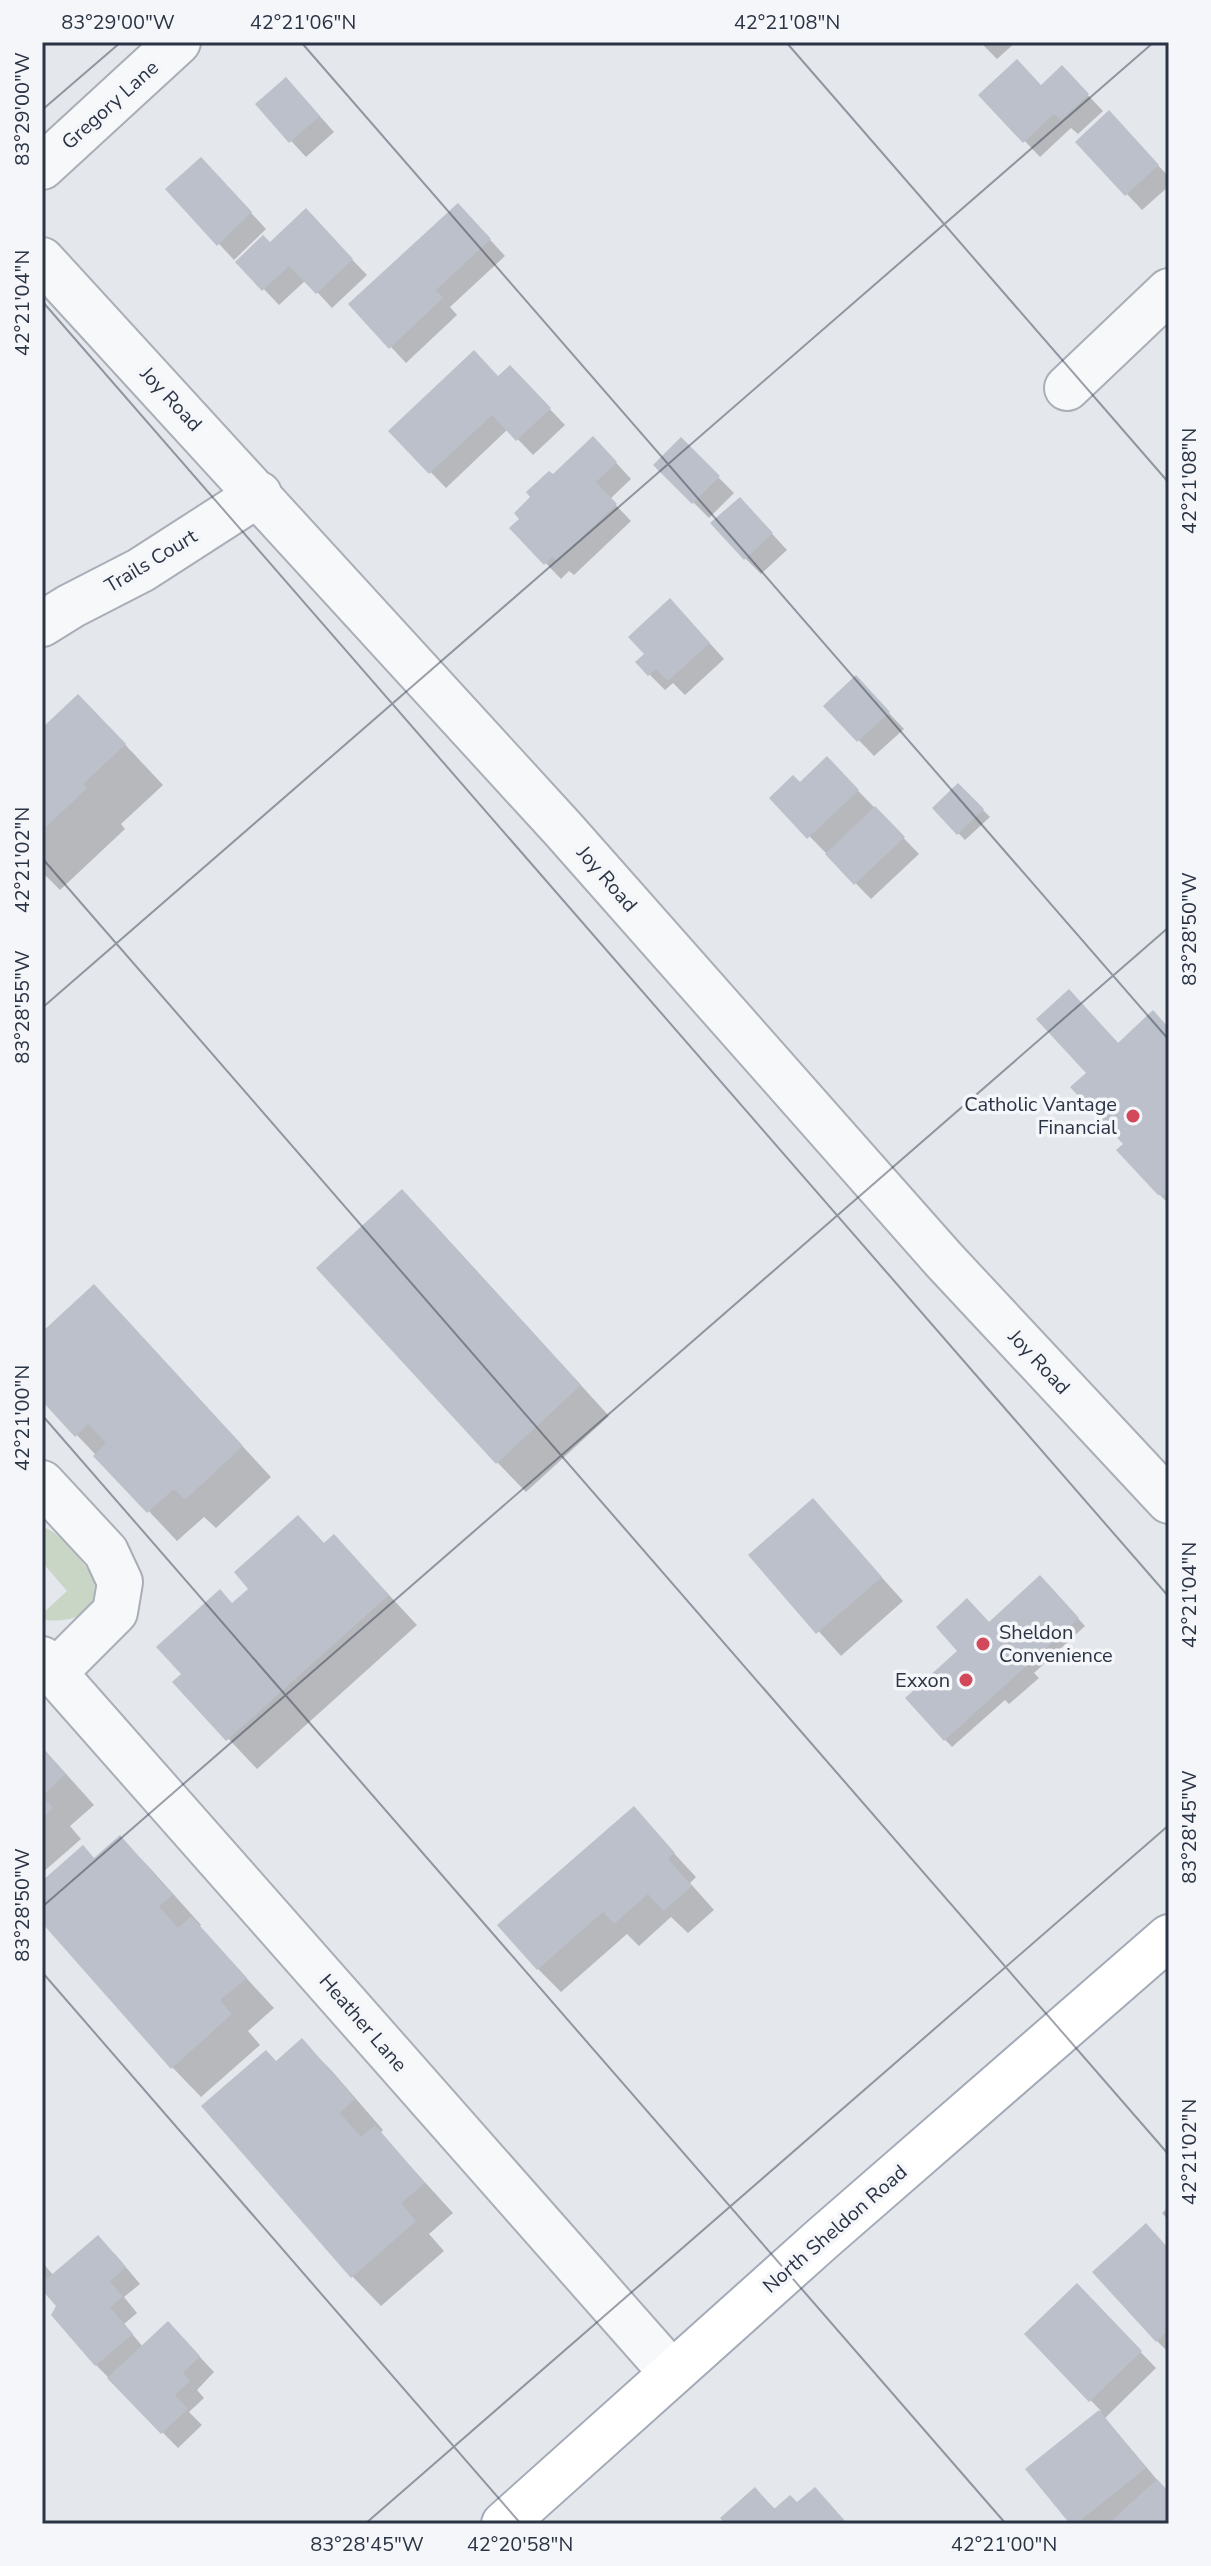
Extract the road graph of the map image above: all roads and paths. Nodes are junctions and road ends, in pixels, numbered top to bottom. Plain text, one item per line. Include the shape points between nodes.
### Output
1 (178, 42) edge
2 (42, 167) edge
3 (42, 260) edge
4 (1169, 291) edge
5 (1067, 388) dead end
6 (259, 494) junction
7 (42, 624) edge
8 (42, 1483) edge
9 (1169, 1501) edge
10 (48, 1666) edge
11 (1169, 1937) edge
12 (672, 2373) junction
13 (504, 2524) edge

1 - 2 street, Gregory Lane
3 - 6 street, Joy Road
4 - 5 street
6 - 7 street, Trails Court via 141,570
6 - 9 street, Joy Road via 944,1260
8 - 10 street, Heather Lane via 106,1552 120,1582 115,1612
10 - 12 street, Heather Lane
11 - 12 main road, North Sheldon Road
12 - 13 main road, North Sheldon Road

